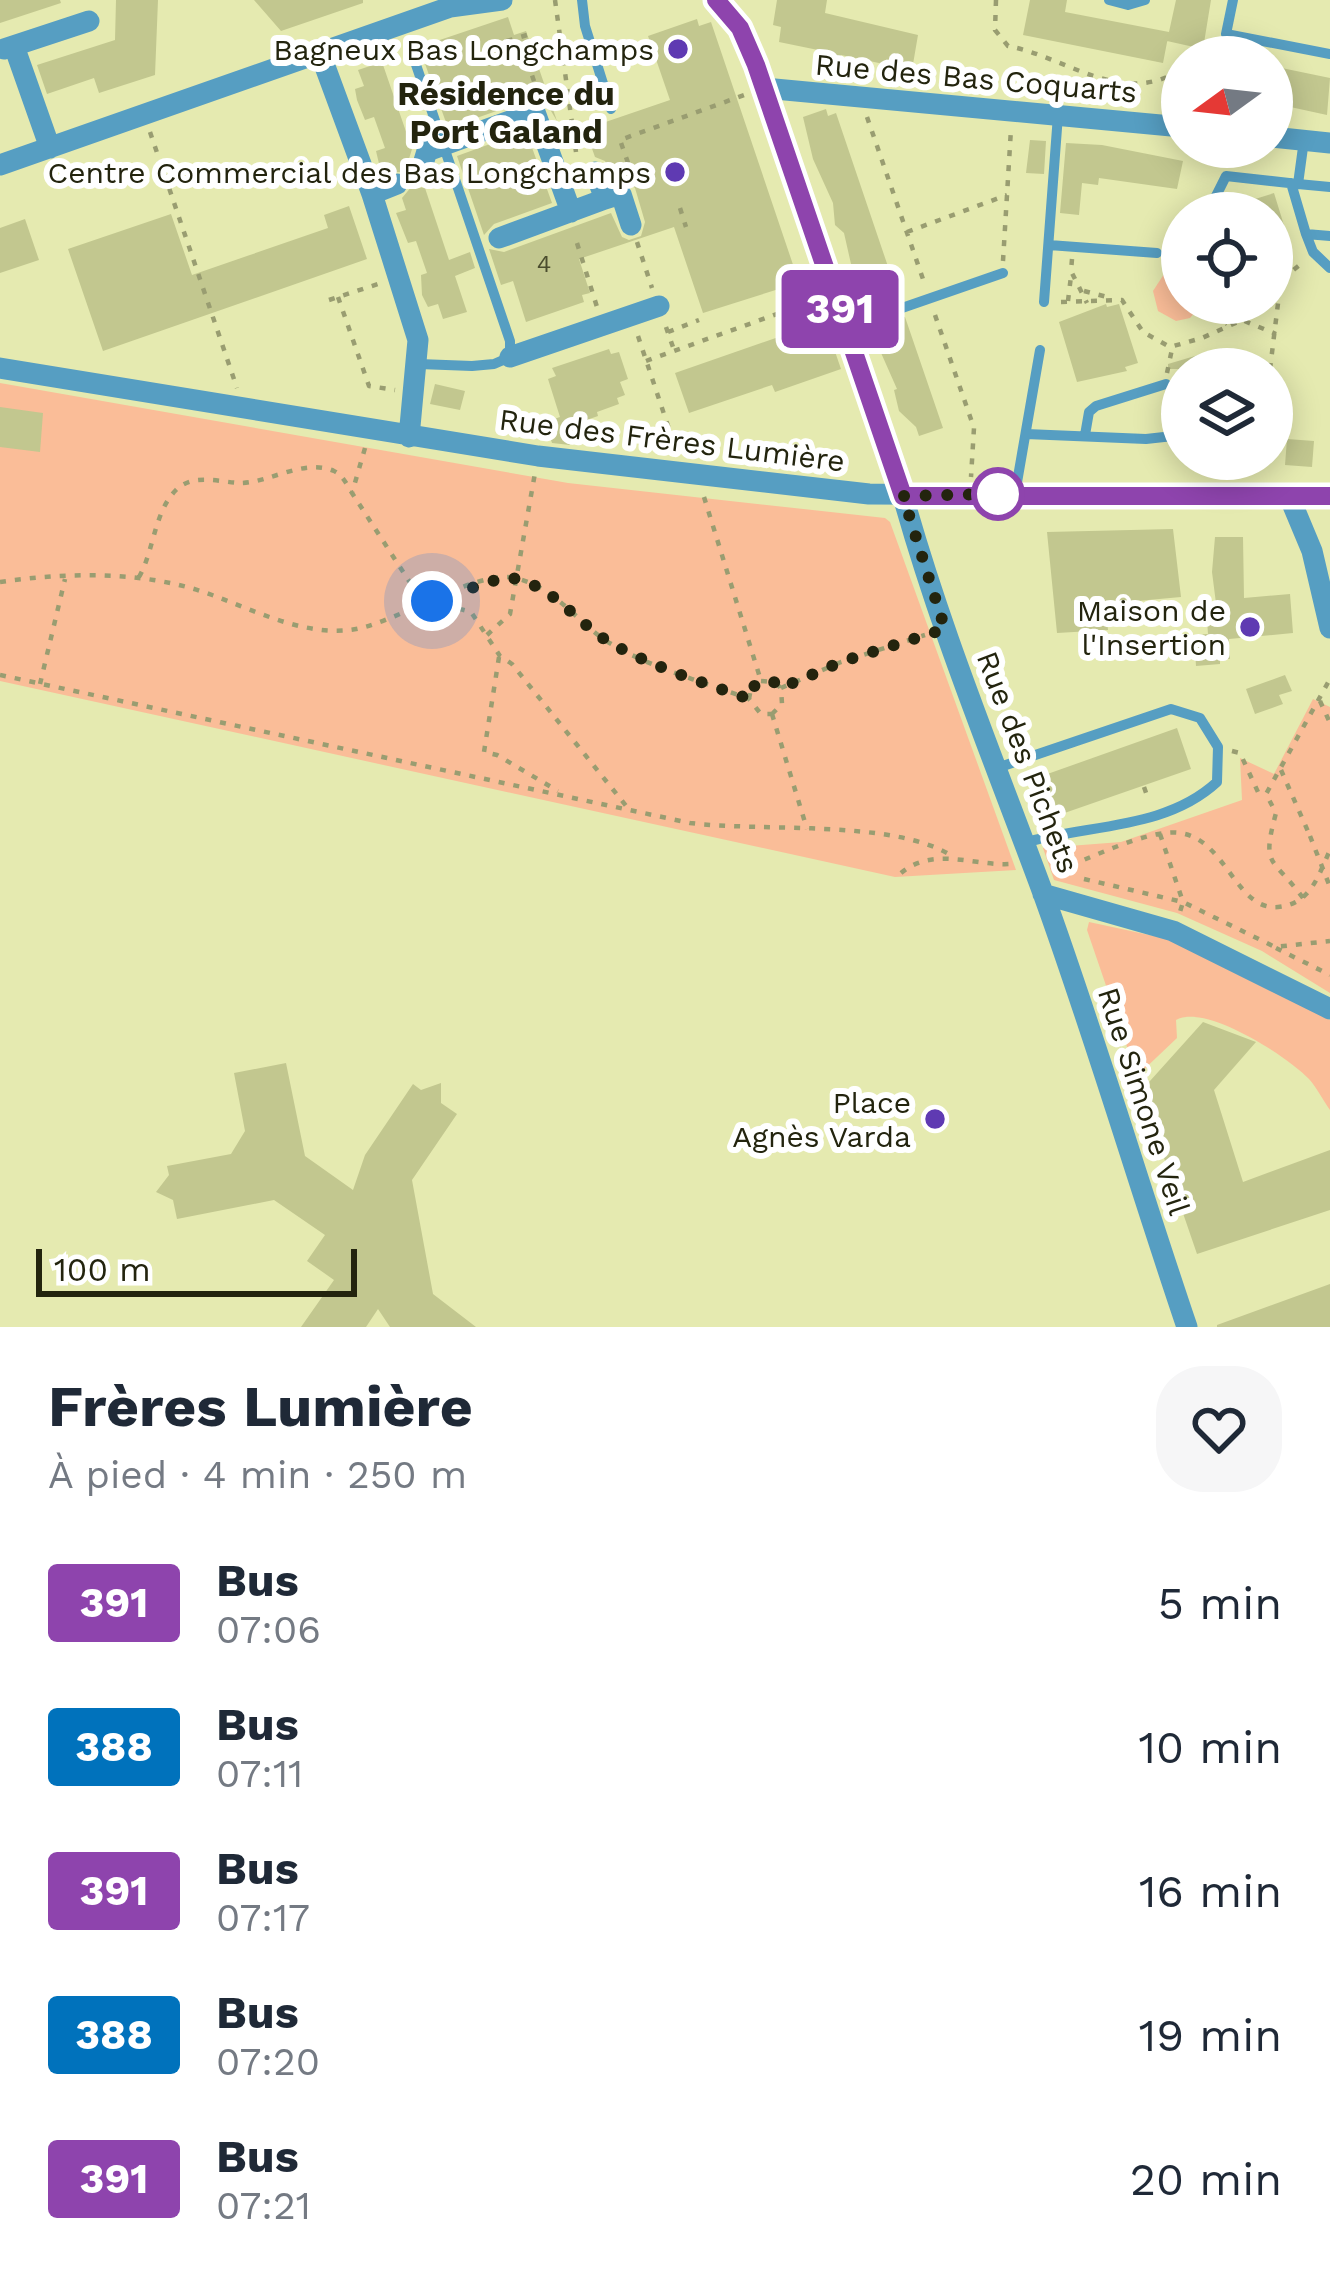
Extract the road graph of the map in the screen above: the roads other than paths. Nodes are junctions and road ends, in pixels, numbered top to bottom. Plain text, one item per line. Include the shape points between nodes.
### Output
1 (502, 0) edge
2 (583, 0) edge
3 (716, 0) edge
4 (1109, 0) edge
5 (1145, 0) edge
6 (1233, 0) edge
7 (89, 21) dead end
8 (7, 48) edge
9 (320, 53) junction
10 (412, 53) dead end
11 (1330, 54) edge
12 (764, 88) junction
13 (610, 109) dead end
14 (1058, 115) junction
15 (1161, 125) edge
16 (1293, 139) edge
17 (1304, 140) junction
18 (1330, 143) edge
19 (50, 148) junction
20 (0, 165) edge
21 (595, 172) dead end
22 (420, 174) dead end
23 (1294, 183) junction
24 (397, 184) dead end
25 (1330, 188) edge
26 (1218, 192) edge
27 (372, 194) junction
28 (613, 196) junction
29 (571, 212) junction
30 (634, 234) road end
31 (1306, 234) junction
32 (1330, 236) edge
33 (499, 238) dead end
34 (1049, 245) junction
35 (1157, 253) dead end
36 (1330, 268) edge
37 (1003, 273) road end
38 (1045, 302) road end
39 (659, 306) dead end
40 (902, 308) dead end
41 (879, 316) dead end
42 (847, 328) junction
43 (1040, 350) dead end
44 (510, 357) junction
45 (418, 364) junction
46 (0, 368) edge
47 (1161, 386) edge
48 (1025, 434) junction
49 (1084, 435) junction
50 (409, 437) junction
51 (1161, 437) edge
52 (1015, 494) junction
53 (903, 496) junction
54 (1289, 496) junction
55 (1330, 496) edge
56 (1330, 628) edge
57 (994, 769) junction
58 (1026, 851) junction
59 (1047, 883) junction
60 (1330, 1009) edge
61 (1187, 1327) edge

1 - 9 street via 450,7
2 - 13 lane
3 - 12 street, Rue des Pichets via 740,28
4 - 5 lane
6 - 11 lane via 1226,34
7 - 8 street
8 - 19 street
9 - 19 street
9 - 27 street
10 - 44 lane
12 - 14 street, Rue des Bas Coquarts
12 - 42 street, Rue des Pichets
14 - 15 street, Rue des Bas Coquarts
14 - 34 lane
16 - 17 street
17 - 18 street
17 - 23 lane
19 - 20 street
21 - 28 street
22 - 29 street via 427,151 536,112
23 - 25 lane
23 - 26 lane via 1226,176
23 - 31 lane
24 - 27 street
27 - 45 street via 418,340
28 - 29 street
28 - 30 street
29 - 33 street
31 - 32 lane
31 - 36 lane
34 - 35 lane
34 - 38 lane
37 - 40 lane
39 - 44 street
41 - 42 lane
42 - 53 street, Rue des Pichets
43 - 48 lane
44 - 45 lane
45 - 50 street
46 - 50 street, Rue des Frères Lumière
47 - 49 lane via 1096,406
48 - 49 lane
48 - 52 lane
49 - 51 lane
50 - 53 street, Rue des Frères Lumière
52 - 53 street, Rue des Frères Lumière
52 - 54 street, Rue des Frères Lumière
53 - 57 street, Rue des Pichets
54 - 55 street, Rue des Frères Lumière
54 - 56 street
57 - 58 street, Rue des Pichets
57 - 58 lane via 1171,709 1200,718 1217,747 1217,782 1198,799
58 - 59 street, Rue des Pichets
59 - 60 street, Rue des Pichets via 1173,931
59 - 61 street, Rue Simone Veil

